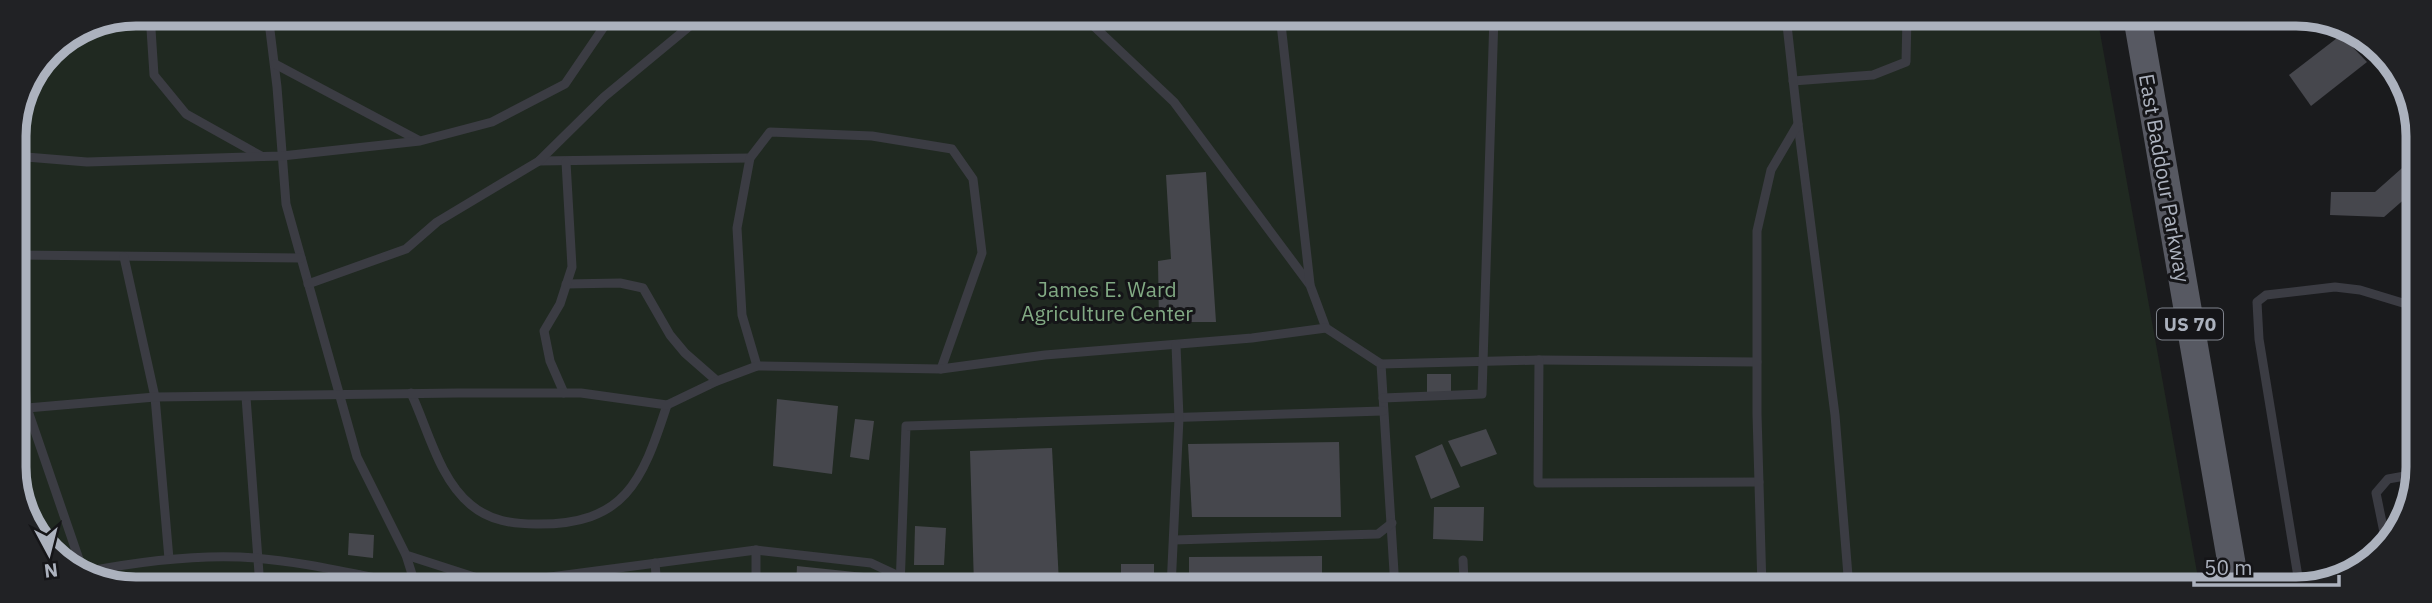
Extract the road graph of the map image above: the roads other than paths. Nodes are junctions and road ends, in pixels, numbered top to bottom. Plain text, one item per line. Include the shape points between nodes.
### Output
1 (151, 26) edge
2 (270, 26) edge
3 (605, 26) edge
4 (690, 26) edge
5 (1094, 26) edge
6 (1281, 26) edge
7 (1494, 26) edge
8 (1787, 26) edge
9 (1906, 26) edge
10 (2139, 26) edge
11 (275, 64) junction
12 (1793, 81) junction
13 (1798, 124) junction
14 (419, 141) junction
15 (282, 156) junction
16 (26, 157) edge
17 (262, 157) junction
18 (750, 158) junction
19 (539, 162) junction
20 (566, 162) junction
21 (26, 255) edge
22 (124, 257) junction
23 (301, 258) junction
24 (308, 284) junction
25 (566, 284) junction
26 (1310, 285) junction
27 (2406, 304) edge
28 (1326, 328) junction
29 (1176, 345) junction
30 (1539, 359) junction
31 (1483, 360) junction
32 (1757, 362) junction
33 (1381, 364) junction
34 (757, 366) junction
35 (941, 369) junction
36 (717, 380) junction
37 (411, 393) junction
38 (564, 393) junction
39 (339, 394) junction
40 (26, 396) edge
41 (155, 397) junction
42 (246, 397) junction
43 (1383, 398) junction
44 (667, 405) junction
45 (27, 408) junction
46 (1383, 411) junction
47 (1179, 418) junction
48 (2405, 476) edge
49 (1759, 482) junction
50 (66, 519) edge
51 (1392, 523) junction
52 (2384, 532) edge
53 (1174, 540) junction
54 (756, 550) junction
55 (406, 555) junction
56 (169, 559) junction
57 (258, 560) junction
58 (1464, 560) dead end
59 (655, 563) junction
60 (97, 569) edge
61 (359, 575) joint
62 (259, 577) edge
63 (369, 577) edge
64 (413, 577) edge
65 (474, 577) edge
66 (549, 577) edge
67 (656, 577) edge
68 (756, 577) edge
69 (901, 577) joint
70 (1172, 577) edge
71 (1395, 577) edge
72 (1464, 577) edge
73 (1762, 577) edge
74 (1848, 577) edge
75 (2234, 577) edge
76 (2298, 577) edge

1 - 17 lane via 154,75 186,114
2 - 11 lane
3 - 14 lane via 565,84 492,122
4 - 19 lane via 604,97
5 - 26 lane via 1174,102
6 - 26 lane
7 - 31 lane
8 - 12 lane
9 - 12 lane via 1906,62 1873,75
10 - 75 main road, East Baddour Parkway / US 70
11 - 14 lane
11 - 15 lane
12 - 13 lane
13 - 32 lane via 1771,170 1758,231
13 - 74 lane via 1835,415
14 - 15 lane
15 - 17 lane
15 - 23 lane via 286,204
16 - 17 lane via 87,162
18 - 20 lane
18 - 34 lane via 737,228 742,315
18 - 35 lane via 770,132 872,136 952,149 973,179 982,253
19 - 20 lane
19 - 24 lane via 437,222 406,249
20 - 25 lane via 572,267
21 - 22 lane
22 - 23 lane
22 - 41 lane
23 - 24 lane
24 - 39 lane
25 - 36 lane via 620,283 643,288 670,335
25 - 38 lane via 544,331
26 - 28 lane
27 - 76 lane via 2335,287 2266,295 2258,302 2255,313
28 - 29 lane
28 - 33 lane
29 - 35 lane
29 - 47 lane
30 - 31 lane
30 - 32 lane
30 - 49 lane via 1538,483
31 - 33 lane
31 - 43 lane via 1482,394
32 - 49 lane
33 - 43 lane
34 - 35 lane
34 - 36 lane
36 - 44 lane
37 - 38 lane
37 - 39 lane
37 - 44 lane via 447,476 471,506 507,524 570,524 609,510 633,487
38 - 44 lane
39 - 42 lane
39 - 55 lane via 357,457
40 - 45 lane
41 - 42 lane
41 - 45 lane
41 - 56 lane
42 - 57 lane
43 - 46 lane
45 - 50 lane
46 - 47 lane
46 - 51 lane
47 - 53 lane
47 - 69 lane via 905,426
48 - 52 lane via 2388,479 2376,493
49 - 73 lane
51 - 53 lane via 1378,534
51 - 71 lane
53 - 70 lane
54 - 59 lane
54 - 68 lane
54 - 69 lane via 871,563
55 - 64 lane
55 - 65 lane
56 - 57 lane
56 - 60 lane
57 - 61 lane
57 - 62 lane
58 - 72 lane
59 - 66 lane
59 - 67 lane
61 - 63 lane

